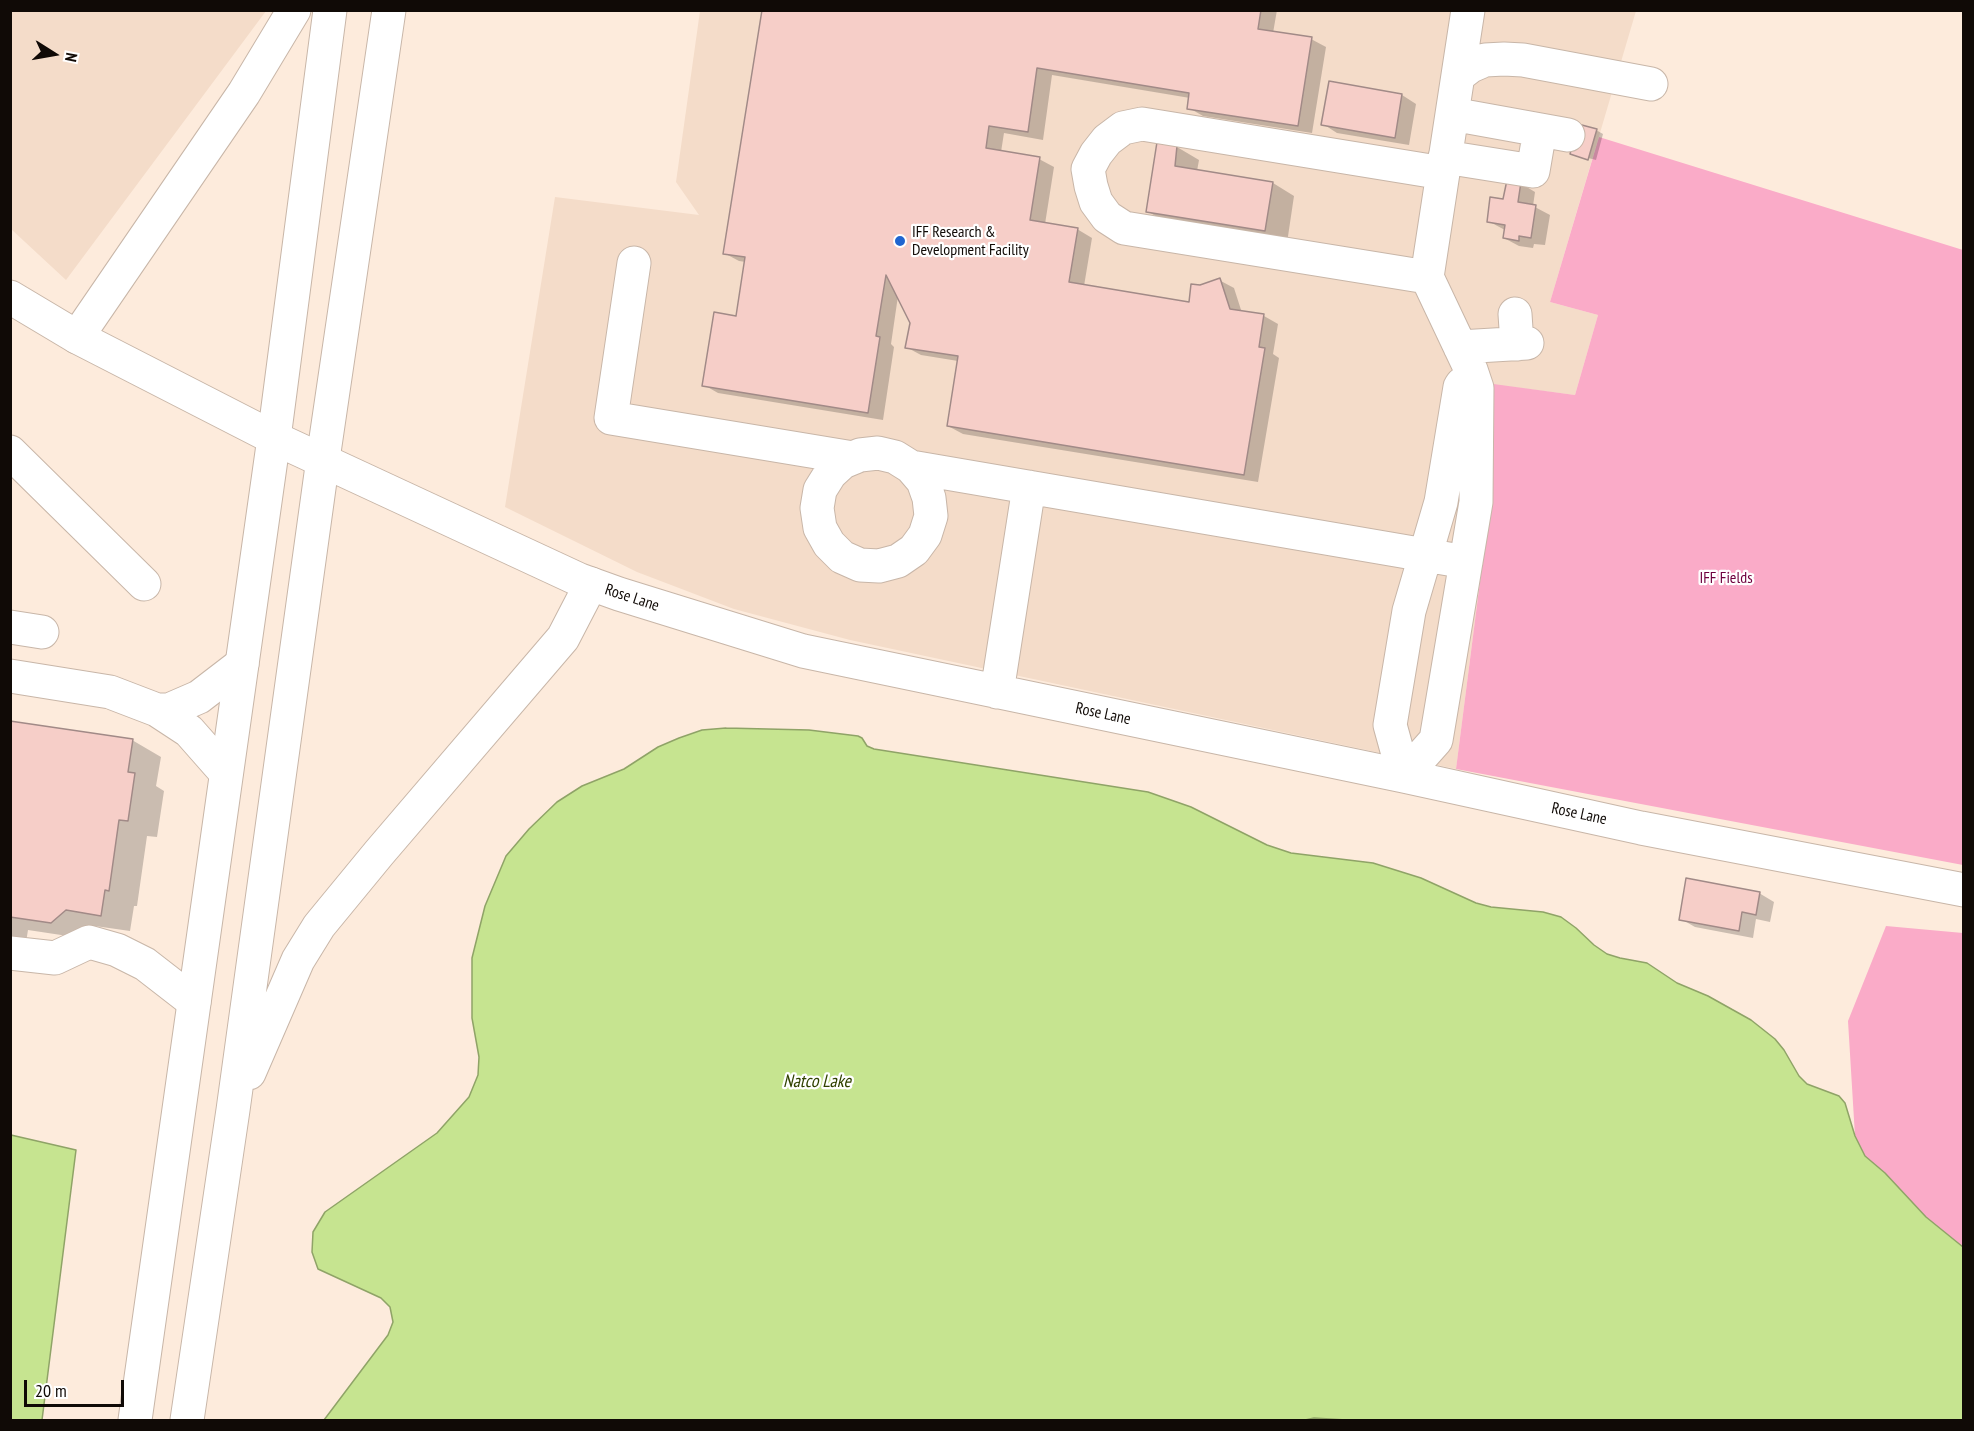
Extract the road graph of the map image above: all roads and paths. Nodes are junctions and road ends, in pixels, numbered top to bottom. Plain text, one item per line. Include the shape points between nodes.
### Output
1 (294, 10) edge
2 (330, 10) edge
3 (389, 10) edge
4 (1468, 10) edge
5 (1458, 76) junction
6 (1651, 84) dead end
7 (1452, 114) junction
8 (1444, 165) junction
9 (634, 263) dead end
10 (1427, 277) junction
11 (10, 297) edge
12 (1520, 334) dead end
13 (76, 337) junction
14 (1465, 359) junction
15 (274, 438) junction
16 (10, 452) edge
17 (853, 458) junction
18 (323, 459) junction
19 (911, 467) junction
20 (1029, 487) junction
21 (1426, 556) junction
22 (1466, 562) junction
23 (144, 584) dead end
24 (591, 584) junction
25 (242, 664) junction
26 (10, 676) edge
27 (997, 692) junction
28 (157, 710) junction
29 (226, 773) junction
30 (1404, 776) junction
31 (1964, 890) edge
32 (10, 953) edge
33 (194, 1002) junction
34 (233, 1110) junction
35 (135, 1420) edge
36 (187, 1420) edge

1 - 13 main road via 244,93
2 - 15 main road
3 - 18 main road
4 - 5 main road
5 - 6 main road via 1485,60 1504,59
5 - 7 main road
7 - 8 main road
7 - 8 main road via 1554,132 1533,171
8 - 10 main road
8 - 10 main road via 1142,124 1124,128 1107,140 1088,169 1096,202 1107,217 1125,228
9 - 17 main road via 611,418
10 - 14 main road
11 - 13 main road, Rose Lane
12 - 14 main road
13 - 15 main road, Rose Lane
14 - 21 main road via 1441,502
14 - 22 main road via 1477,388 1476,502
15 - 18 main road, Rose Lane
15 - 25 main road
16 - 23 main road
17 - 19 main road via 878,453
17 - 19 main road via 830,474 820,490 817,508 820,528 829,544 842,557 860,565 898,561 914,550 925,535 929,498 923,481
18 - 24 main road, Rose Lane
18 - 34 main road
19 - 20 main road
20 - 21 main road
20 - 27 main road
21 - 22 main road
21 - 30 main road via 1409,611 1390,725
22 - 30 main road via 1436,740
24 - 27 main road, Rose Lane via 803,651
24 - 34 main road via 563,638 319,926 298,960
25 - 28 main road via 199,697 169,710
25 - 29 main road
26 - 28 main road via 110,692
27 - 30 main road, Rose Lane
28 - 29 main road via 189,732
29 - 33 main road
30 - 31 main road, Rose Lane via 1641,828
32 - 33 main road via 55,958 89,942 145,964
33 - 35 main road
34 - 36 main road

